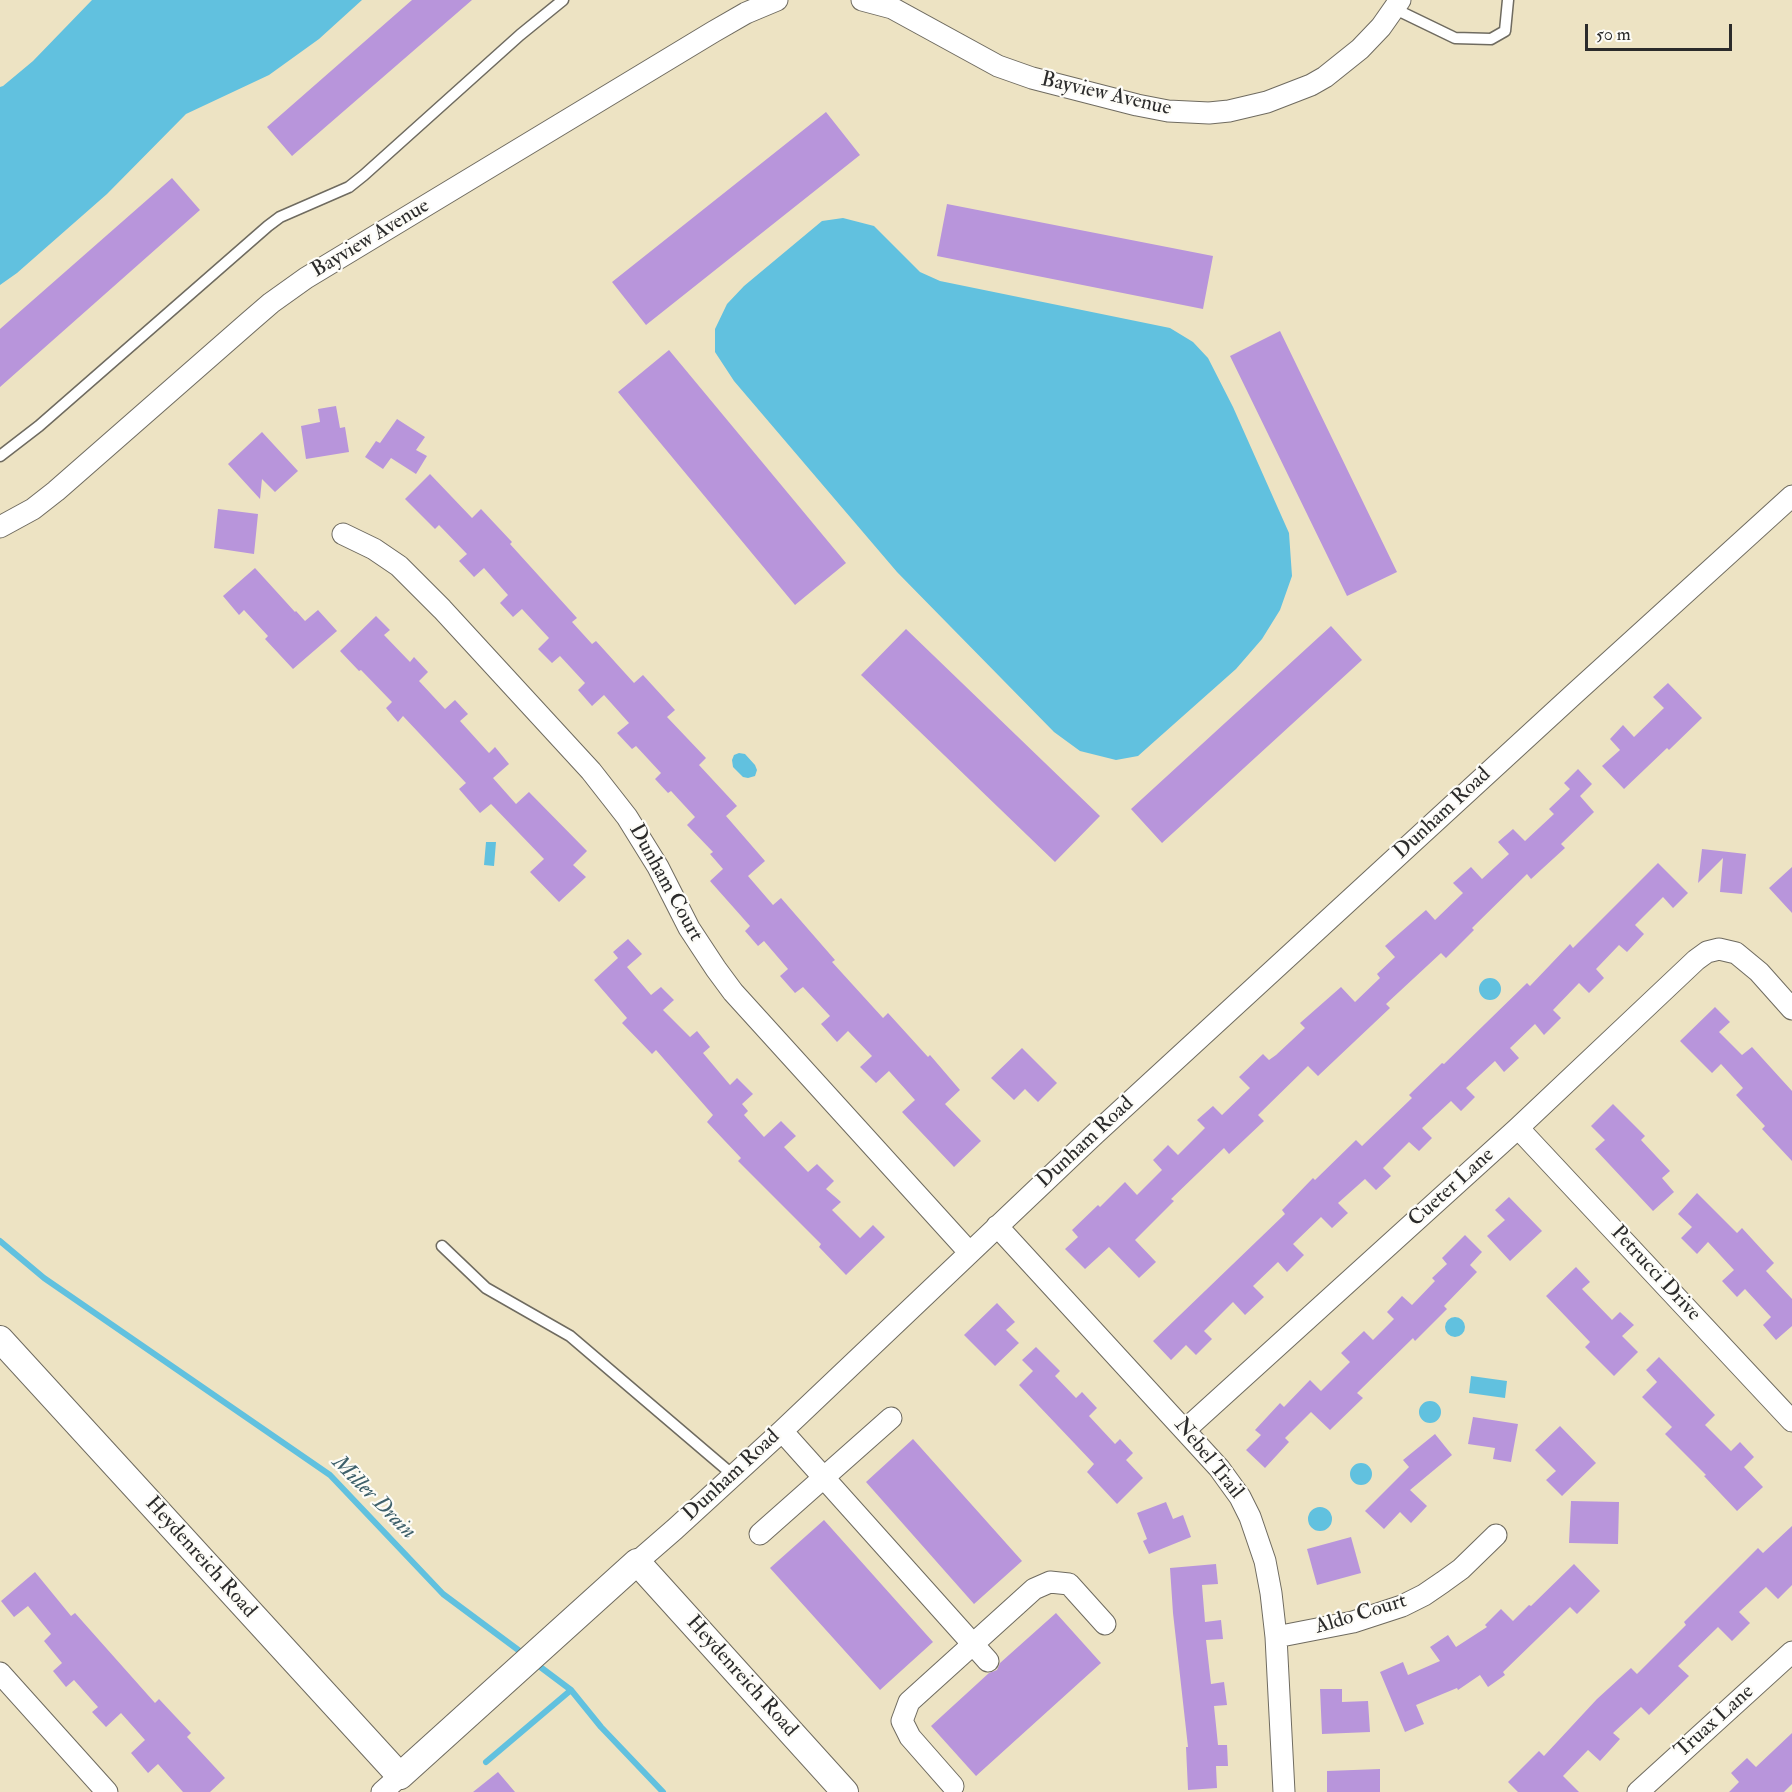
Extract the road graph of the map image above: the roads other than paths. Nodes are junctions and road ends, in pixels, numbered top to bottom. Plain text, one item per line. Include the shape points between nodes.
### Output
1 (563, 0) edge
2 (777, 0) edge
3 (862, 0) edge
4 (1508, 0) edge
5 (1397, 4) edge
6 (0, 456) edge
7 (1792, 496) edge
8 (0, 527) edge
9 (344, 534) dead end
10 (1792, 1009) edge
11 (1518, 1128) junction
12 (997, 1226) junction
13 (442, 1246) dead end
14 (969, 1252) junction
15 (0, 1339) edge
16 (891, 1418) dead end
17 (1792, 1420) edge
18 (1186, 1429) junction
19 (782, 1431) junction
20 (734, 1475) junction
21 (824, 1478) junction
22 (760, 1534) dead end
23 (1496, 1535) dead end
24 (637, 1562) junction
25 (1105, 1623) dead end
26 (1276, 1638) junction
27 (973, 1645) junction
28 (1792, 1652) edge
29 (988, 1661) dead end
30 (0, 1673) edge
31 (391, 1784) edge
32 (953, 1786) dead end
33 (107, 1792) edge
34 (845, 1792) edge
35 (1284, 1792) edge
36 (1638, 1792) edge

1 - 6 lane via 364,175 349,187 268,226
2 - 8 street, Bayview Avenue via 713,32 306,278 271,303 56,492
3 - 5 street, Bayview Avenue via 892,8 998,66 1032,78 1137,105 1209,113 1257,104 1311,85 1355,54
4 - 5 lane via 1505,30 1491,39 1455,38
7 - 12 street, Dunham Road
9 - 14 street, Dunham Court via 399,566 591,771 627,817 694,937 733,992
10 - 11 street, Cueter Lane via 1736,952 1707,952
11 - 17 street, Petrucci Drive
11 - 18 street, Cueter Lane
12 - 14 street, Dunham Road
12 - 18 street, Nebel Trail
13 - 20 lane via 486,1288 570,1336
14 - 19 street, Dunham Road
15 - 31 street, Heydenreich Road
16 - 21 street
18 - 26 street, Nebel Trail via 1230,1481 1250,1517 1265,1561
19 - 20 street, Dunham Road
19 - 21 street
20 - 24 street, Dunham Road
21 - 22 street
21 - 27 street
23 - 26 street, Aldo Court via 1461,1569 1401,1606 1353,1622
24 - 31 street, Dunham Road
24 - 34 street, Heydenreich Road
25 - 27 street via 1069,1584 1050,1582 1035,1589
26 - 35 street, Nebel Trail
27 - 29 street
27 - 32 street via 909,1702 902,1721 910,1737
28 - 36 street, Truax Lane
30 - 33 street

